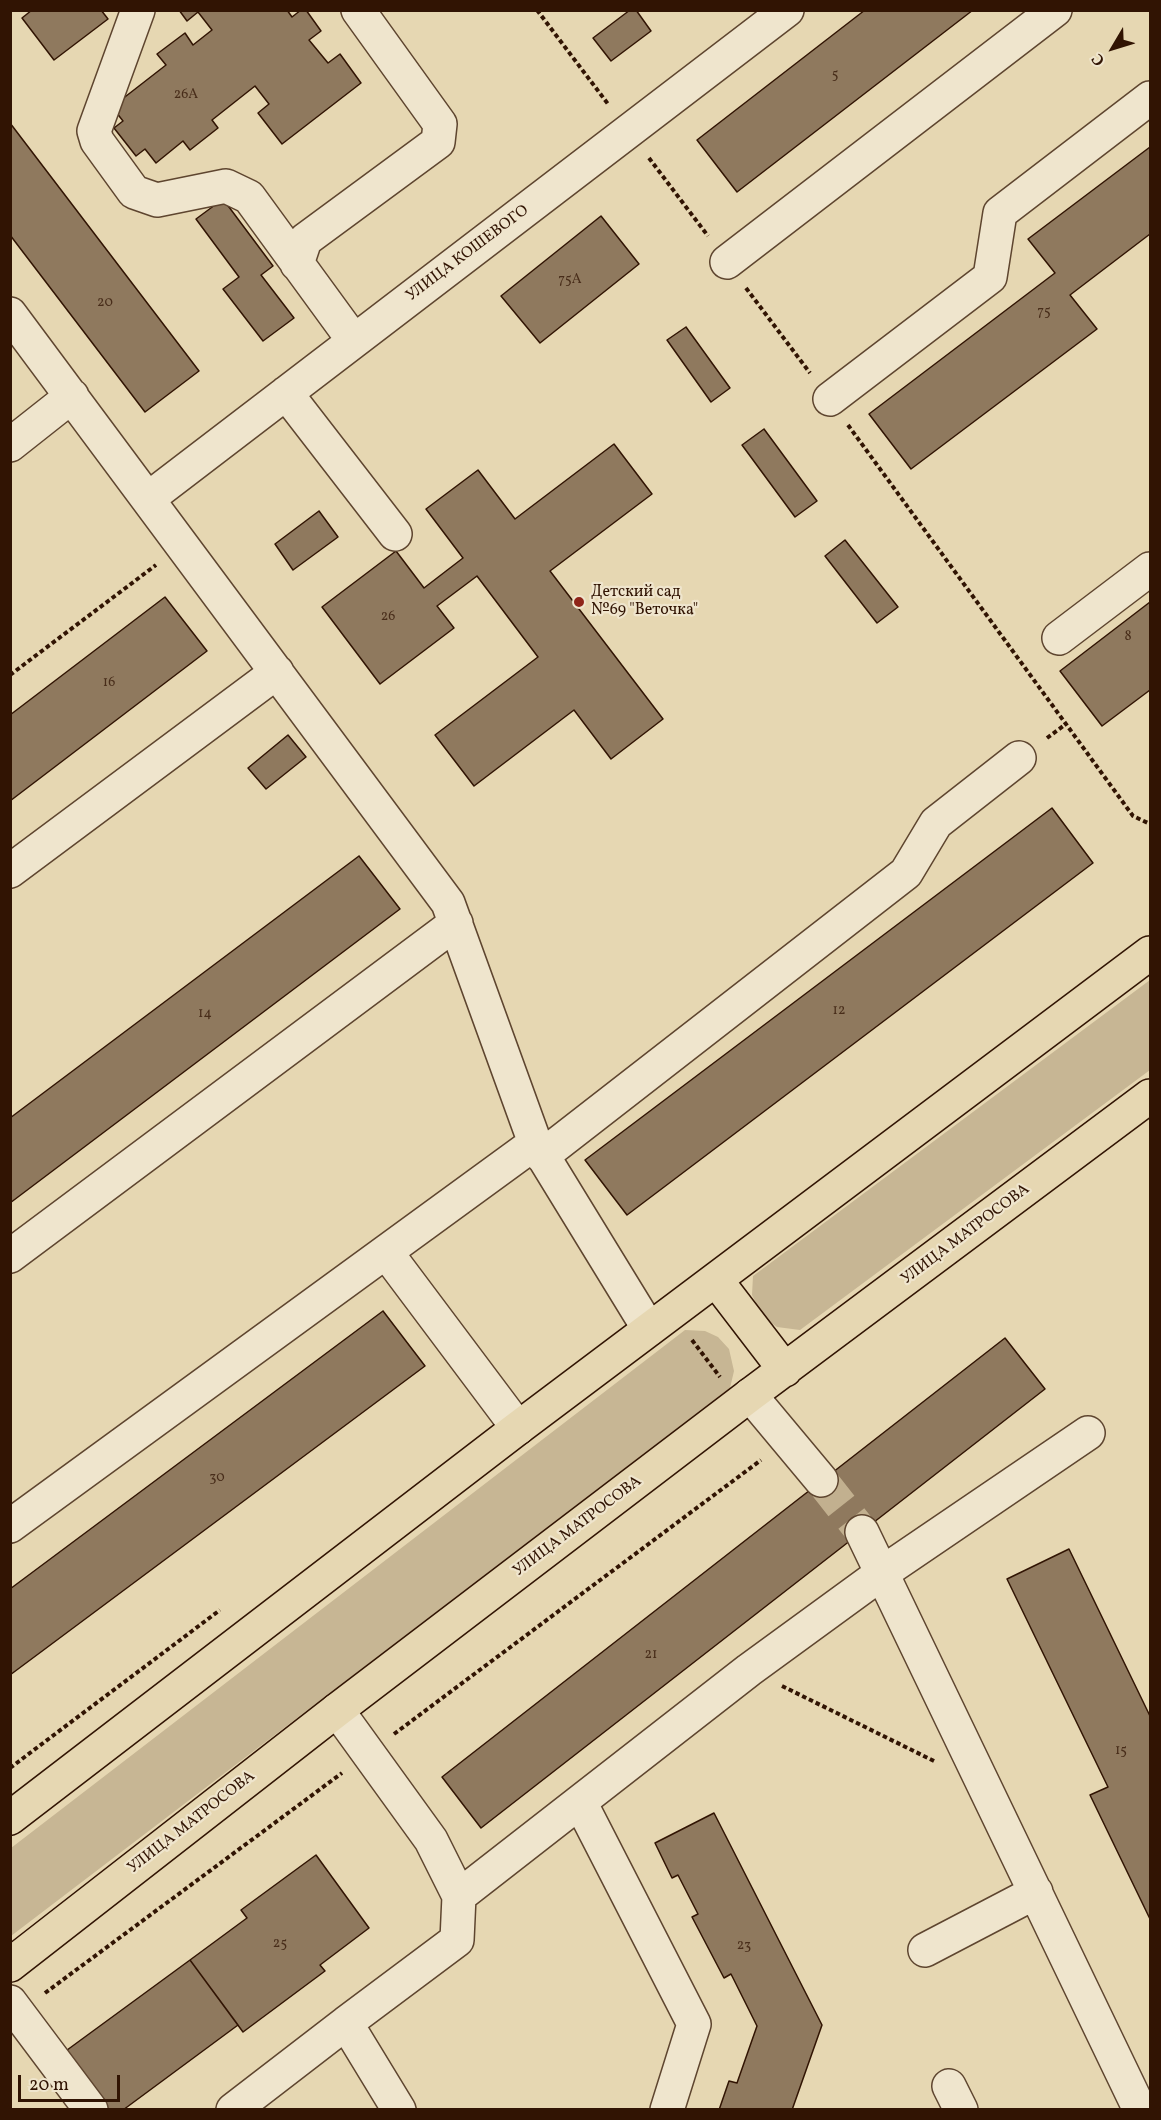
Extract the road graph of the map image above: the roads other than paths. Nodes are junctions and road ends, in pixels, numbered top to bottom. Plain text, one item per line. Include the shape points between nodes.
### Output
1 (138, 10) edge
2 (358, 10) edge
3 (787, 10) edge
4 (1055, 10) edge
5 (1150, 98) edge
6 (727, 262) dead end
7 (297, 264) junction
8 (10, 314) edge
9 (354, 341) junction
10 (286, 393) junction
11 (72, 396) junction
12 (830, 399) dead end
13 (10, 445) edge
14 (149, 498) junction
15 (395, 534) dead end
16 (1150, 569) edge
17 (1059, 638) dead end
18 (277, 672) junction
19 (1019, 758) dead end
20 (10, 871) edge
21 (456, 922) junction
22 (1150, 953) edge
23 (1150, 1096) edge
24 (539, 1149) junction
25 (386, 1252) junction
26 (10, 1256) edge
27 (716, 1280) junction
28 (660, 1321) junction
29 (785, 1370) junction
30 (745, 1399) junction
31 (518, 1428) junction
32 (1088, 1433) dead end
33 (821, 1480) tunnel mouth
34 (10, 1526) edge
35 (862, 1532) tunnel mouth
36 (882, 1573) junction
37 (337, 1710) junction
38 (580, 1802) junction
39 (10, 1818) edge
40 (1036, 1892) junction
41 (459, 1896) junction
42 (925, 1950) dead end
43 (10, 1965) edge
44 (15, 2007) edge
45 (346, 2023) junction
46 (91, 2109) edge
47 (233, 2109) edge
48 (399, 2109) edge
49 (667, 2109) edge
50 (1140, 2109) edge

1 - 7 street via 94,131 97,141 134,192 157,200 226,186 249,197
2 - 7 street via 440,124 438,142 305,240
3 - 9 street, УЛИЦА КОШЕВОГО
4 - 6 street
5 - 12 street via 1000,213 990,277
7 - 9 street
8 - 11 street
9 - 10 street, УЛИЦА КОШЕВОГО
10 - 14 street, УЛИЦА КОШЕВОГО
10 - 15 street
11 - 13 street
11 - 14 street
14 - 18 street
16 - 17 street
18 - 20 street
18 - 21 street via 448,903
19 - 24 street via 936,823 906,873
21 - 24 street
21 - 26 street
22 - 27 main road
23 - 29 main road, УЛИЦА МАТРОСОВА
24 - 25 street
24 - 28 street
25 - 31 street
25 - 34 street
27 - 28 main road
27 - 29 main road
28 - 31 main road
29 - 30 main road, УЛИЦА МАТРОСОВА
30 - 33 street via 788,1440
30 - 37 main road, УЛИЦА МАТРОСОВА
31 - 39 main road
32 - 36 street
35 - 36 street
36 - 38 street via 749,1670
36 - 40 street
37 - 41 street via 431,1840
37 - 43 main road, УЛИЦА МАТРОСОВА
38 - 41 street
38 - 49 street via 694,2024
40 - 42 street
40 - 50 street
41 - 45 street via 457,1940
44 - 46 street
45 - 47 street
45 - 48 street

